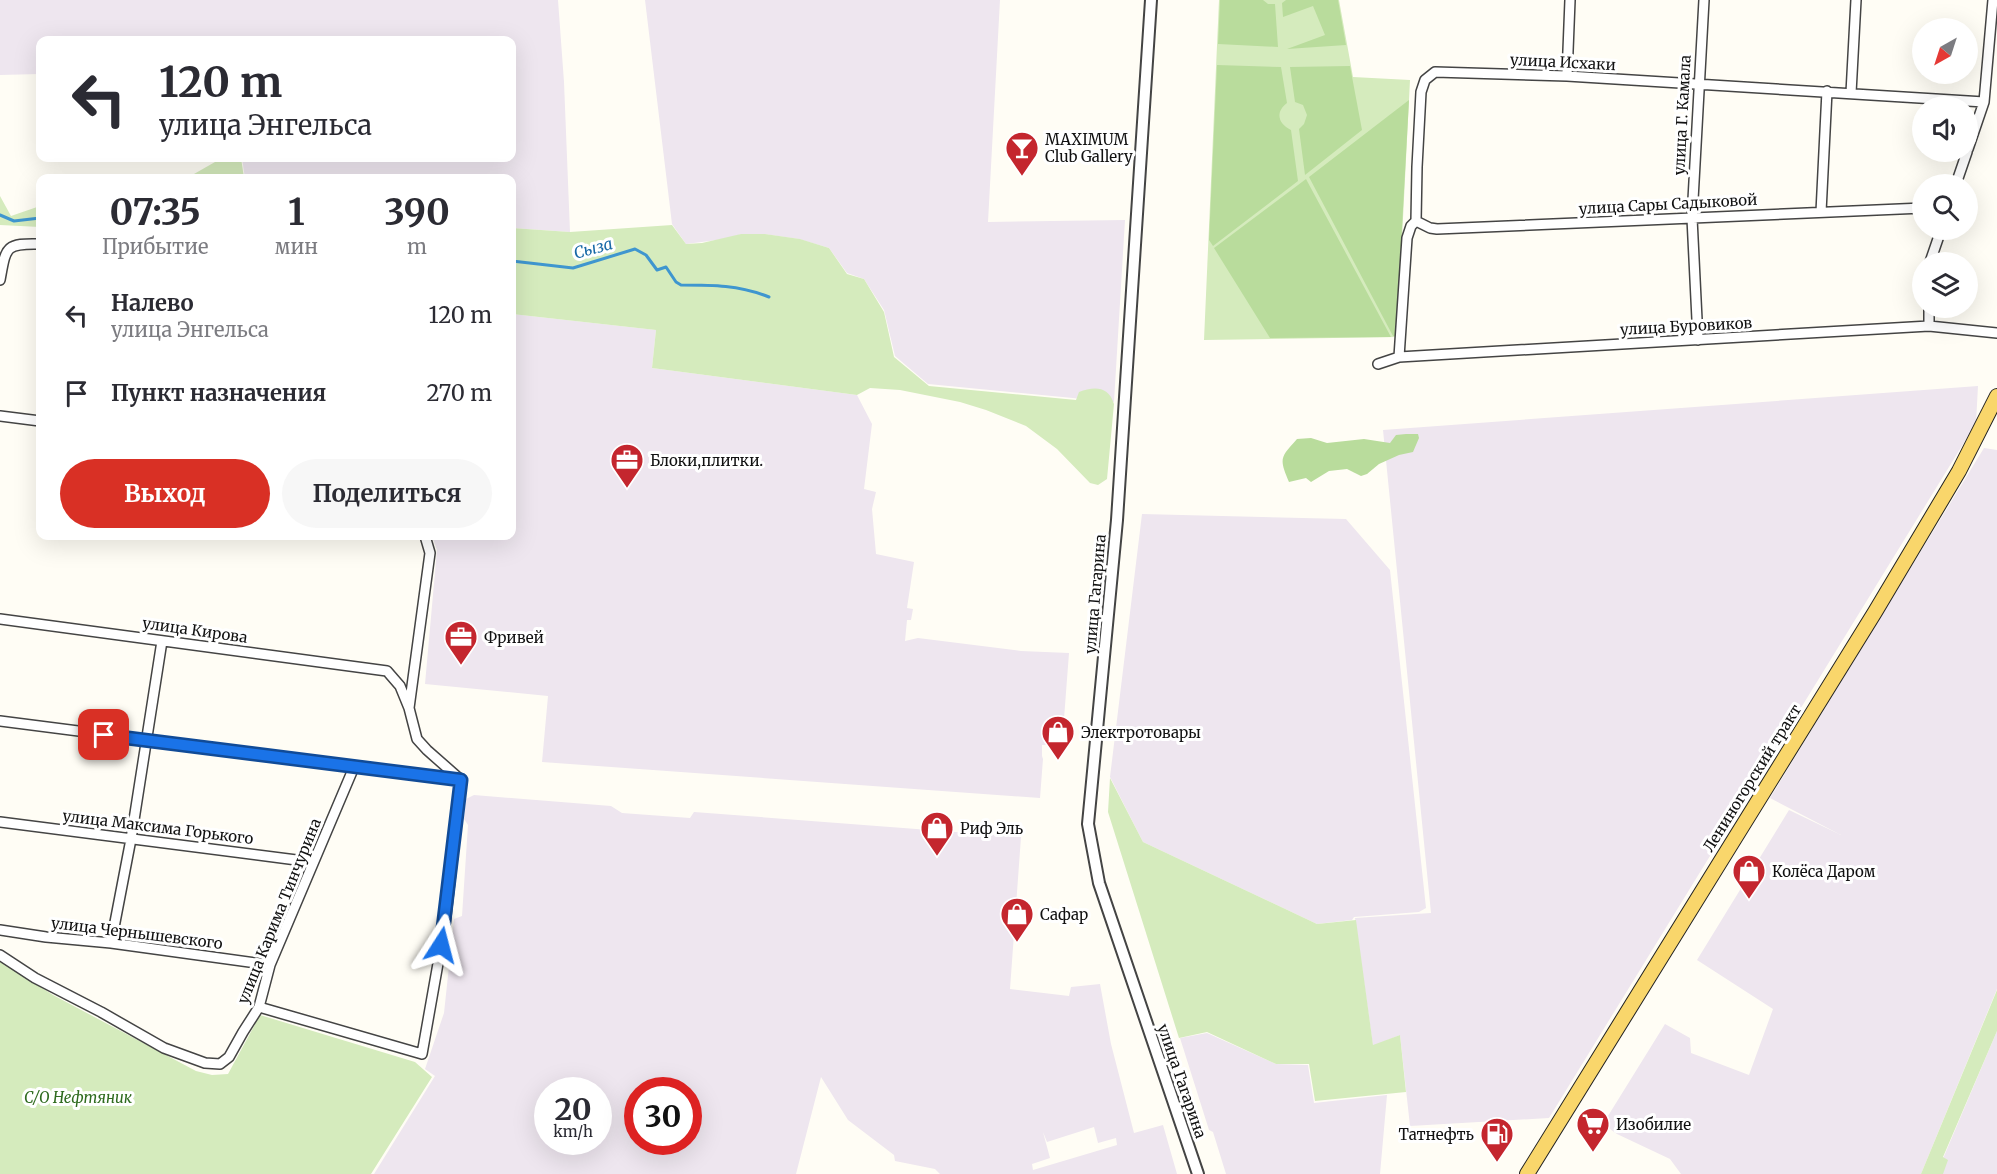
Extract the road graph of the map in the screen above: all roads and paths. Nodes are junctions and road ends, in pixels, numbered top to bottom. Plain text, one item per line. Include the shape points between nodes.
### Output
1 (1151, 0) edge
2 (1570, 0) edge
3 (1704, 0) edge
4 (1856, 0) edge
5 (1994, 0) edge
6 (1567, 76) junction
7 (1699, 84) junction
8 (1827, 91) junction
9 (1851, 93) junction
10 (1984, 102) junction
11 (1978, 120) edge
12 (1912, 208) edge
13 (1821, 212) junction
14 (1692, 218) junction
15 (1416, 222) junction
16 (36, 244) edge
17 (0, 280) edge
18 (1929, 318) edge
19 (1929, 326) junction
20 (1997, 333) edge
21 (1698, 340) junction
22 (1399, 357) junction
23 (1378, 364) dead end
24 (1997, 396) edge
25 (0, 416) edge
26 (36, 420) edge
27 (426, 540) edge
28 (0, 619) edge
29 (162, 641) junction
30 (410, 708) junction
31 (0, 721) edge
32 (146, 740) junction
33 (354, 767) junction
34 (461, 780) junction
35 (0, 822) edge
36 (131, 839) junction
37 (312, 862) junction
38 (0, 930) edge
39 (111, 943) junction
40 (0, 955) edge
41 (270, 965) junction
42 (259, 1007) junction
43 (1198, 1174) edge
44 (1527, 1174) edge

1 - 43 street, улица Гагарина via 1117,520 1088,824 1099,883
2 - 6 street
3 - 7 street, улица Г. Камала
4 - 9 street
5 - 10 street
6 - 7 street, улица Исхаки
6 - 15 street, улица Исхаки via 1435,72 1429,76 1421,92
7 - 8 street, улица Исхаки
7 - 14 street, улица Г. Камала
8 - 9 street, улица Исхаки
8 - 13 street
9 - 10 street, улица Исхаки
10 - 11 street
12 - 13 street, улица Сары Садыковой
13 - 14 street, улица Сары Садыковой
14 - 15 street, улица Сары Садыковой via 1437,229
14 - 21 street, улица Г. Камала
15 - 22 street, улица Исхаки via 1407,238
16 - 17 street via 18,243 9,248
18 - 19 street
19 - 20 street, улица Буровиков
19 - 21 street, улица Буровиков
21 - 22 street, улица Буровиков
22 - 23 street, улица Буровиков
24 - 44 main road, Лениногорский тракт via 1959,471 1875,612
25 - 26 street
27 - 30 street via 430,554
28 - 29 street, улица Кирова
29 - 30 street, улица Кирова via 387,671 400,686
29 - 32 street
30 - 34 street via 417,739
31 - 32 street
32 - 33 street
32 - 36 street
33 - 34 street
33 - 37 street, улица Карима Тинчурина
34 - 42 street via 445,924 422,1054
35 - 36 street, улица Максима Горького
36 - 37 street, улица Максима Горького
36 - 39 street
37 - 41 street, улица Карима Тинчурина
38 - 39 street, улица Чернышевского
39 - 41 street, улица Чернышевского
40 - 42 street, улица Карима Тинчурина via 164,1048 205,1063 225,1061
41 - 42 street, улица Карима Тинчурина

